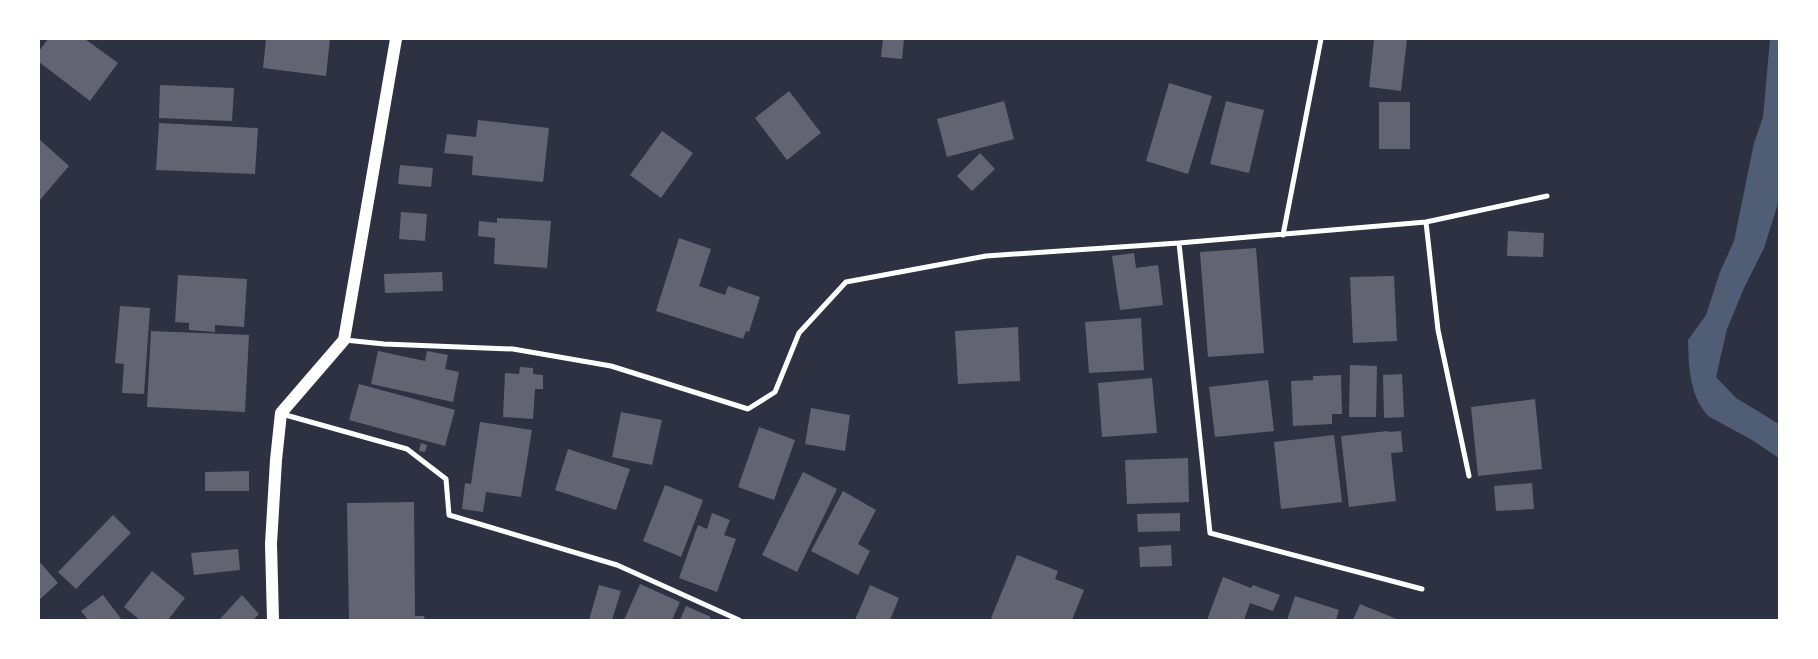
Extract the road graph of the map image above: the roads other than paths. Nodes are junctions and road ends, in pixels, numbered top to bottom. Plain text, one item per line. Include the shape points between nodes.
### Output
1 (396, 39) edge
2 (1321, 39) edge
3 (1547, 196) dead end
4 (1426, 222) junction
5 (1283, 235) junction
6 (1179, 243) junction
7 (344, 340) junction
8 (281, 414) junction
9 (1469, 476) dead end
10 (1422, 589) dead end
11 (273, 620) edge
12 (740, 620) edge

1 - 7 main road
2 - 5 street
3 - 4 street
4 - 5 street
4 - 9 street via 1438,330
5 - 6 street
6 - 7 street via 986,256 846,282 799,333 775,392 748,409 611,366 513,349
6 - 10 street via 1210,533
7 - 8 main road
8 - 11 main road via 271,544
8 - 12 street via 407,449 446,479 449,515 617,565

